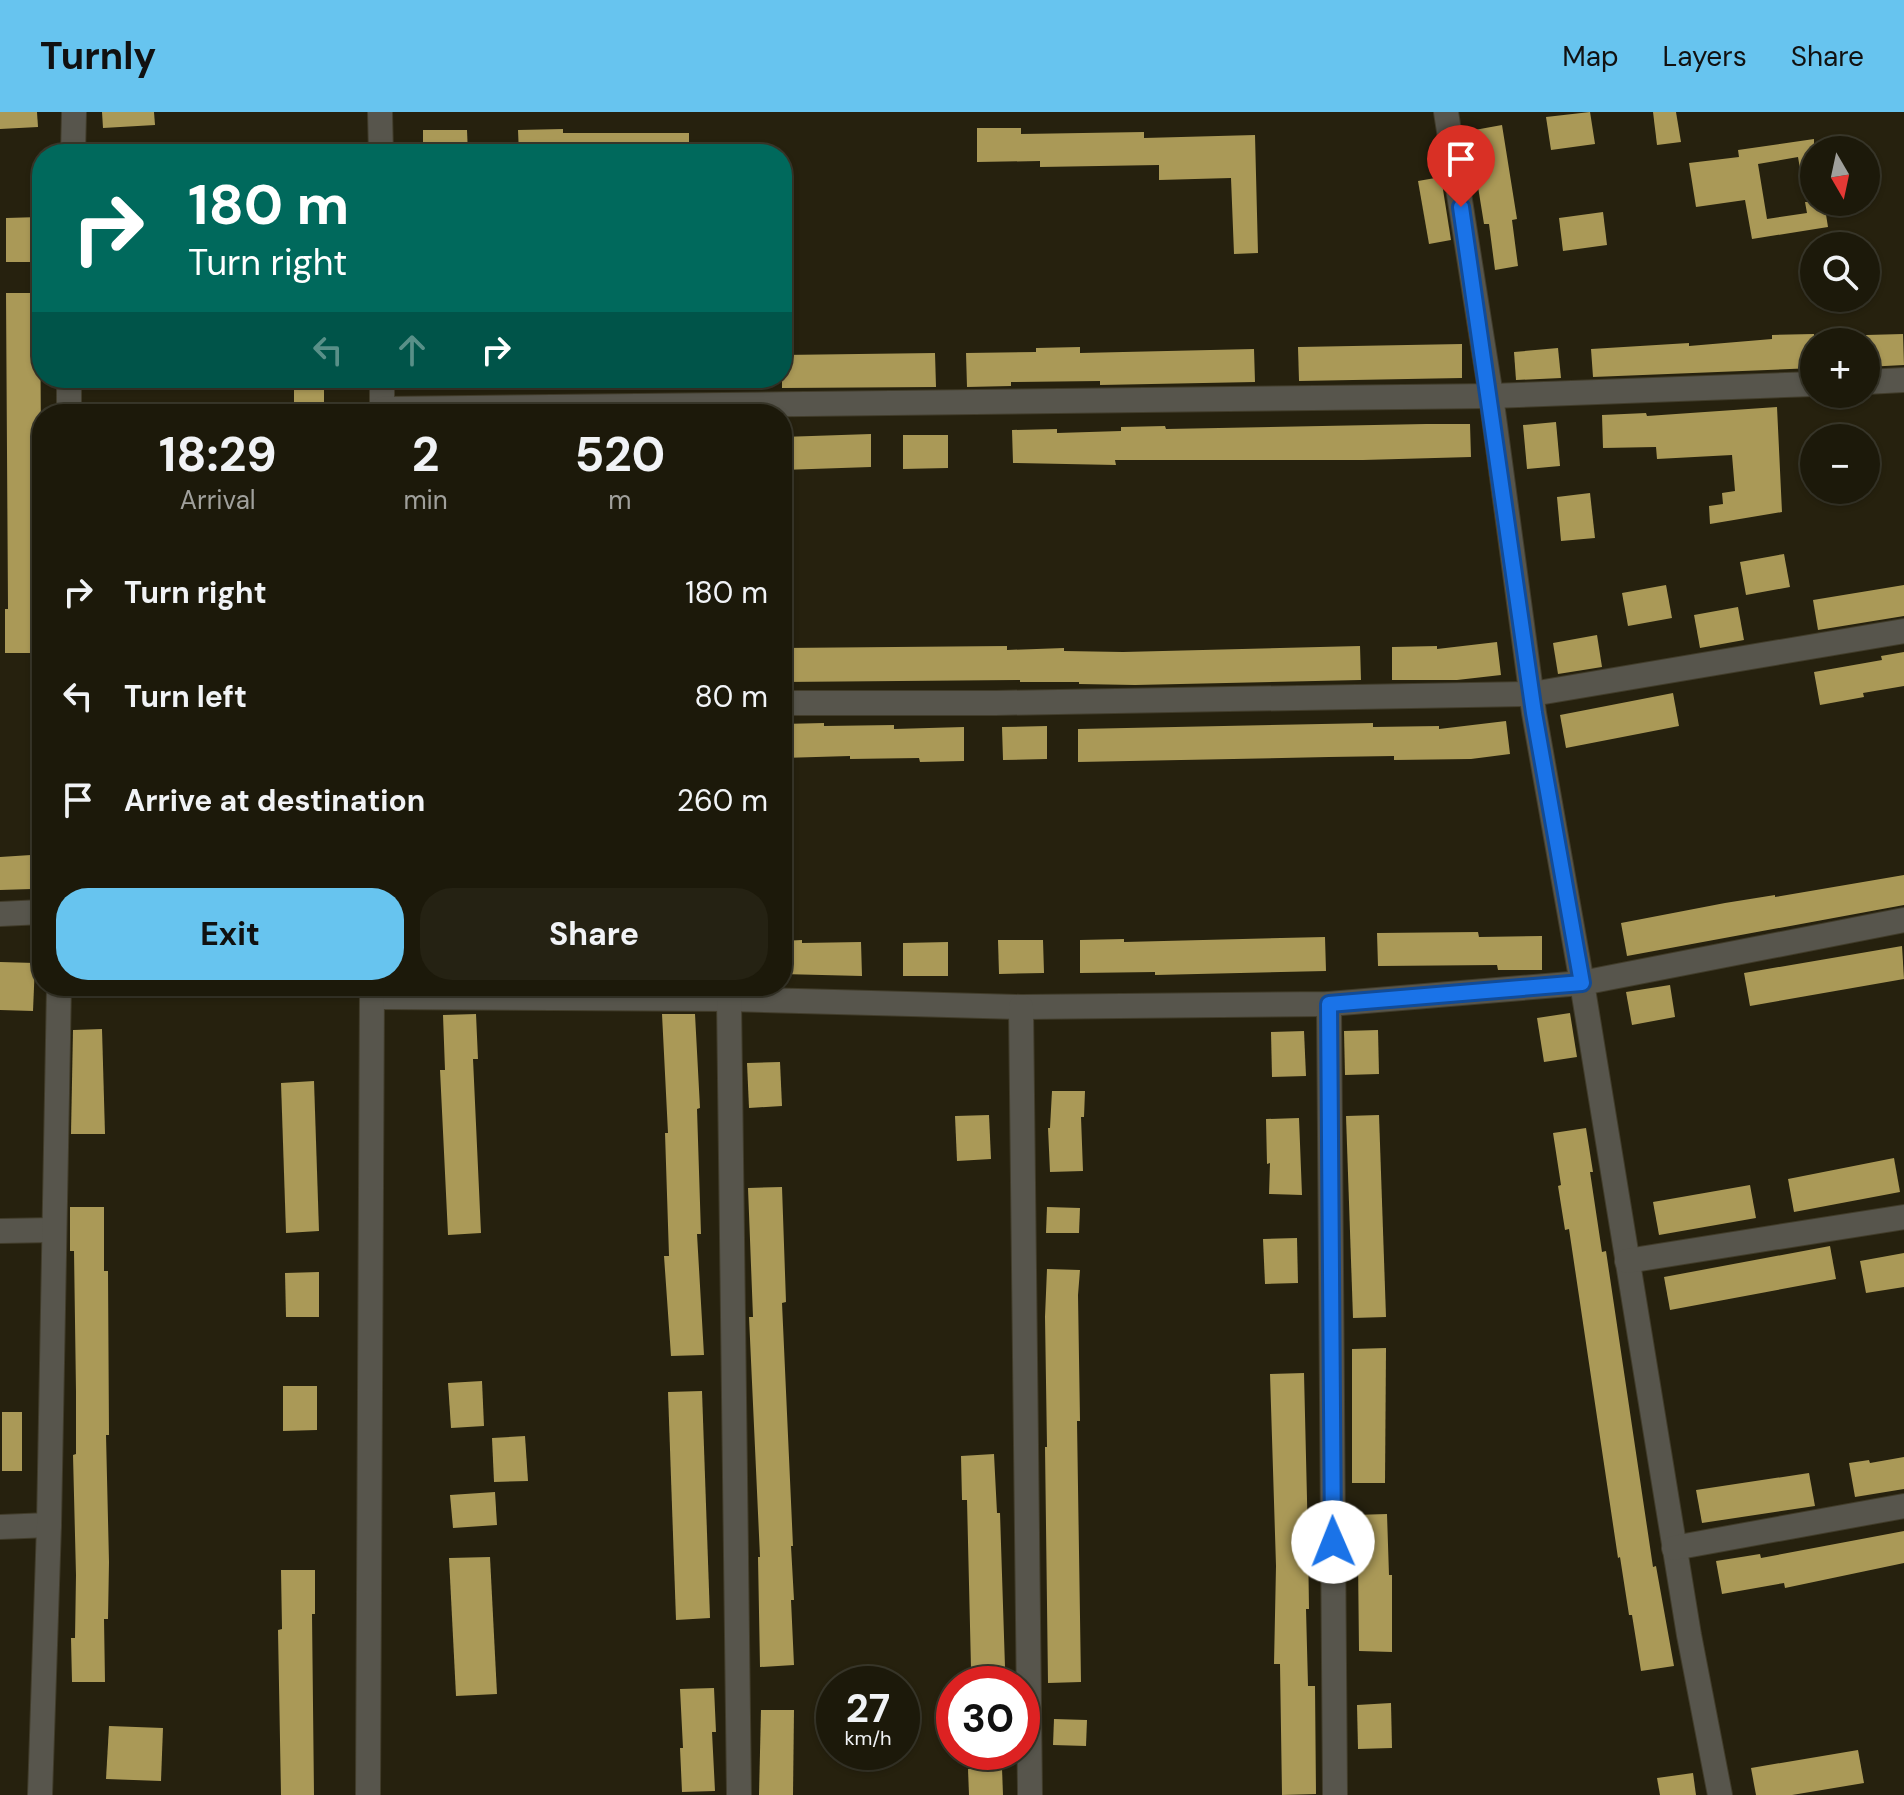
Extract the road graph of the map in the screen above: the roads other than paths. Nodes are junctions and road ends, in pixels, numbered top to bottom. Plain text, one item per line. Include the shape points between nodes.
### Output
1 (74, 112) edge
2 (380, 112) edge
3 (1446, 112) edge
4 (73, 144) edge
5 (381, 144) edge
6 (1904, 380) edge
7 (1880, 381) edge
8 (1800, 385) edge
9 (1491, 396) junction
10 (792, 405) edge
11 (1904, 631) edge
12 (1532, 694) junction
13 (792, 703) edge
14 (32, 912) edge
15 (0, 914) edge
16 (1904, 920) edge
17 (1582, 983) junction
18 (59, 996) edge
19 (372, 996) edge
20 (576, 996) edge
21 (729, 999) junction
22 (1329, 1004) junction
23 (1021, 1007) junction
24 (1904, 1217) edge
25 (54, 1230) junction
26 (0, 1231) edge
27 (1627, 1261) junction
28 (1904, 1506) edge
29 (49, 1525) junction
30 (0, 1527) edge
31 (1674, 1548) junction
32 (40, 1795) edge
33 (368, 1795) edge
34 (739, 1795) edge
35 (1030, 1795) edge
36 (1335, 1795) edge
37 (1720, 1795) edge

1 - 4 street
2 - 5 street
3 - 9 street
6 - 7 street
8 - 9 street
9 - 10 street
9 - 12 street
11 - 12 street
12 - 13 street
12 - 17 street
14 - 15 street
16 - 17 street
17 - 22 street
17 - 27 street
18 - 25 street
19 - 33 street
20 - 21 street
21 - 23 street
21 - 34 street
22 - 23 street
22 - 36 street
23 - 35 street
24 - 27 street
25 - 26 street
25 - 29 street
27 - 31 street
28 - 31 street
29 - 30 street
29 - 32 street
31 - 37 street

